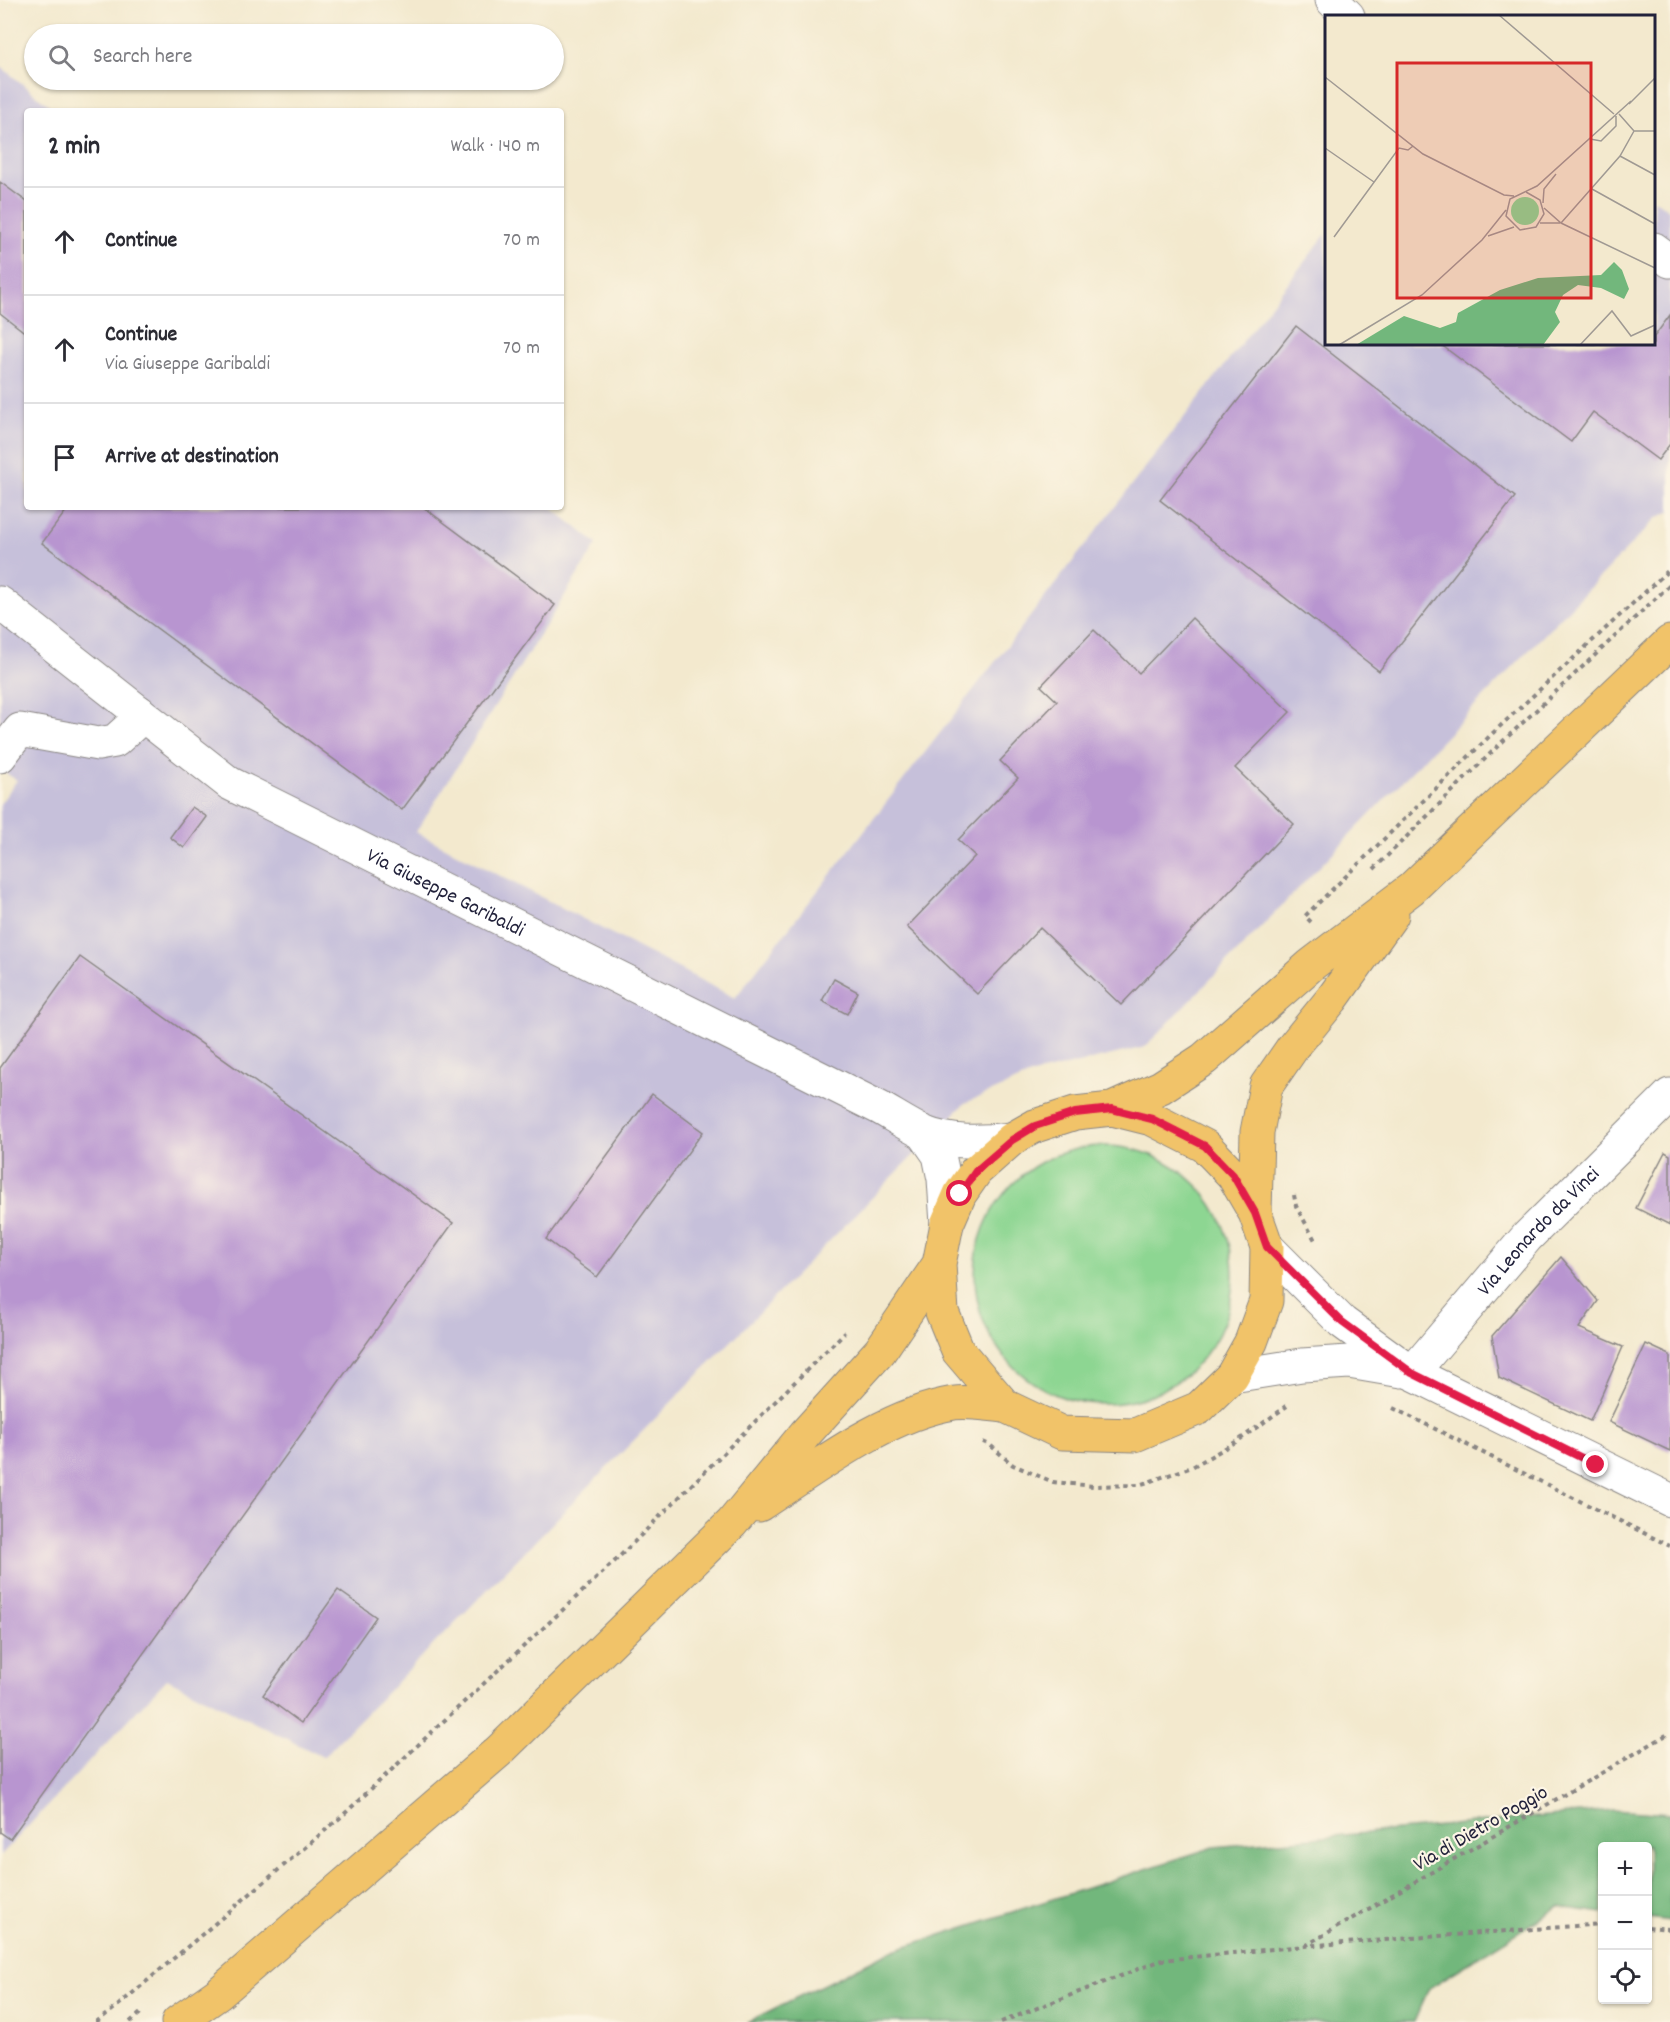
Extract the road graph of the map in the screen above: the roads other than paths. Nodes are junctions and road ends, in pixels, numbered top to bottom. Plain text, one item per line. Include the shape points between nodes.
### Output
1 (1332, 0) edge
2 (1347, 15) edge
3 (1655, 250) edge
4 (1670, 261) edge
5 (0, 603) edge
6 (1666, 650) edge
7 (139, 711) junction
8 (0, 756) edge
9 (1411, 889) junction
10 (1670, 1095) edge
11 (1112, 1109) junction
12 (923, 1132) junction
13 (1012, 1140) junction
14 (1255, 1213) junction
15 (947, 1224) junction
16 (1267, 1247) junction
17 (939, 1264) junction
18 (1412, 1373) junction
19 (1232, 1377) junction
20 (1005, 1406) junction
21 (1670, 1500) edge
22 (732, 1523) junction
23 (178, 2022) edge

1 - 2 street
3 - 4 street
5 - 7 street, Via Giuseppe Garibaldi
6 - 9 main road
7 - 8 street via 135,723 115,741 98,744 20,730
7 - 12 street, Via Giuseppe Garibaldi via 229,783
9 - 11 main road via 1311,965 1204,1059 1161,1087
9 - 14 main road via 1266,1086 1257,1132
10 - 18 street, Via Leonardo da Vinci via 1527,1237
11 - 13 main road via 1075,1113 1035,1126
11 - 14 main road via 1152,1119 1205,1146 1233,1175
12 - 13 street, Via Giuseppe Garibaldi via 971,1143
12 - 15 street, Via Giuseppe Garibaldi via 939,1155
13 - 15 main road via 976,1171
14 - 16 main road
15 - 17 main road
16 - 18 street via 1342,1322
16 - 19 main road via 1266,1301 1251,1342
17 - 20 main road via 942,1312 958,1351
17 - 22 main road via 880,1351 804,1434
18 - 19 street via 1349,1362 1302,1365
18 - 21 street
19 - 20 main road via 1198,1408 1135,1435 1062,1433
20 - 22 main road via 957,1403 920,1411 822,1463
22 - 23 main road via 499,1751 218,1994

